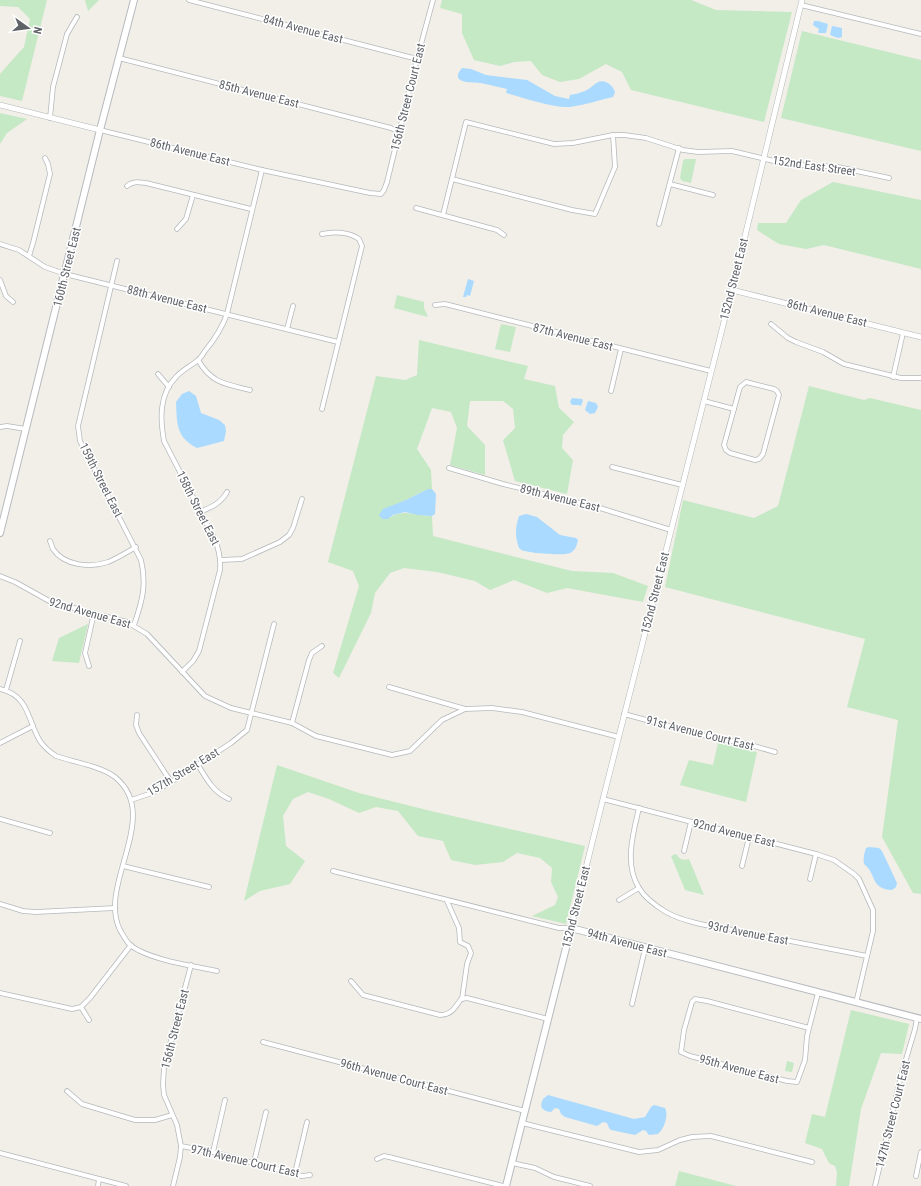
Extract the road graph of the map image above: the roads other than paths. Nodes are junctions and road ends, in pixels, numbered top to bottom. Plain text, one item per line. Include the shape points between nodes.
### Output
1 (134, 0) edge
2 (189, 0) edge
3 (433, 0) edge
4 (802, 2) edge
5 (77, 17) dead end
6 (921, 34) edge
7 (119, 58) junction
8 (417, 59) junction
9 (0, 105) edge
10 (50, 118) junction
11 (100, 130) junction
12 (398, 132) junction
13 (613, 136) junction
14 (679, 148) junction
15 (45, 158) dead end
16 (763, 159) junction
17 (262, 170) junction
18 (889, 178) dead end
19 (452, 179) junction
20 (670, 184) junction
21 (127, 186) dead end
22 (381, 194) joint
23 (193, 195) junction
24 (713, 195) dead end
25 (416, 208) dead end
26 (251, 209) junction
27 (443, 216) junction
28 (660, 224) dead end
29 (177, 230) dead end
30 (322, 234) dead end
31 (504, 236) dead end
32 (0, 246) edge
33 (29, 256) junction
34 (117, 260) dead end
35 (65, 274) junction
36 (0, 280) edge
37 (111, 285) junction
38 (732, 290) junction
39 (13, 302) dead end
40 (435, 305) dead end
41 (293, 306) dead end
42 (227, 314) junction
43 (771, 324) dead end
44 (287, 329) junction
45 (903, 333) junction
46 (921, 337) edge
47 (338, 342) junction
48 (620, 349) junction
49 (198, 360) junction
50 (711, 371) junction
51 (158, 374) dead end
52 (892, 377) junction
53 (921, 378) edge
54 (169, 387) junction
55 (250, 390) dead end
56 (611, 390) dead end
57 (704, 401) junction
58 (322, 409) dead end
59 (734, 409) junction
60 (0, 427) edge
61 (26, 429) junction
62 (612, 467) dead end
63 (449, 468) dead end
64 (682, 485) junction
65 (228, 492) dead end
66 (302, 499) dead end
67 (200, 512) junction
68 (671, 530) junction
69 (0, 533) edge
70 (50, 541) dead end
71 (136, 547) junction
72 (221, 560) junction
73 (0, 576) edge
74 (94, 613) junction
75 (274, 624) dead end
76 (134, 625) junction
77 (20, 641) dead end
78 (322, 646) dead end
79 (89, 666) dead end
80 (182, 672) junction
81 (389, 687) dead end
82 (0, 689) edge
83 (6, 690) junction
84 (466, 709) junction
85 (252, 713) junction
86 (624, 714) junction
87 (137, 715) dead end
88 (292, 723) junction
89 (33, 726) junction
90 (619, 737) junction
91 (0, 743) edge
92 (775, 752) dead end
93 (198, 765) junction
94 (171, 782) junction
95 (229, 798) dead end
96 (603, 799) junction
97 (131, 800) junction
98 (639, 808) junction
99 (0, 818) edge
100 (691, 822) junction
101 (50, 833) dead end
102 (749, 836) junction
103 (684, 852) dead end
104 (816, 854) junction
105 (123, 866) junction
106 (742, 866) dead end
107 (333, 871) dead end
108 (810, 879) dead end
109 (210, 887) dead end
110 (639, 888) junction
111 (619, 900) dead end
112 (447, 901) junction
113 (0, 904) edge
114 (115, 908) junction
115 (571, 928) junction
116 (131, 945) junction
117 (645, 948) junction
118 (867, 956) junction
119 (191, 965) junction
120 (217, 971) dead end
121 (352, 981) dead end
122 (0, 993) edge
123 (818, 993) junction
124 (462, 999) junction
125 (856, 1003) junction
126 (632, 1004) dead end
127 (81, 1007) junction
128 (548, 1019) junction
129 (919, 1019) edge
130 (89, 1020) dead end
131 (809, 1028) junction
132 (264, 1042) dead end
133 (67, 1091) dead end
134 (225, 1100) dead end
135 (525, 1111) junction
136 (266, 1112) dead end
137 (172, 1115) junction
138 (307, 1122) dead end
139 (522, 1123) junction
140 (181, 1146) junction
141 (213, 1152) junction
142 (921, 1152) edge
143 (0, 1153) edge
144 (377, 1159) dead end
145 (254, 1162) junction
146 (812, 1162) dead end
147 (512, 1163) junction
148 (295, 1173) junction
149 (310, 1175) dead end
150 (916, 1176) dead end
151 (99, 1179) junction
152 (98, 1186) edge
153 (126, 1186) edge
154 (173, 1186) edge
155 (503, 1186) edge
156 (506, 1186) edge
157 (590, 1186) edge
158 (875, 1186) edge

1 - 7 main road, 160th Street East
2 - 8 street, 84th Avenue East
3 - 8 street, 156th Street Court East
4 - 6 street
4 - 16 street, 152nd Street East
5 - 10 street via 67,34 53,86
7 - 11 main road, 160th Street East
7 - 12 street, 85th Avenue East
8 - 12 street, 156th Street Court East
9 - 10 street, 86th Avenue East
10 - 11 street, 86th Avenue East
11 - 17 street, 86th Avenue East
11 - 35 main road, 160th Street East
12 - 22 street, 156th Street Court East via 387,182
13 - 14 street via 646,138
13 - 19 street via 554,144 466,122
13 - 19 street via 615,167 595,214
14 - 16 street via 698,152 732,151
14 - 20 street
15 - 33 street via 50,174
16 - 18 street, 152nd East Street via 838,167
16 - 38 street, 152nd Street East
17 - 22 street, 86th Avenue East
17 - 26 street, 158th Street East
19 - 27 street
20 - 24 street
20 - 28 street
21 - 23 street via 130,183 141,182
23 - 26 street
23 - 29 street via 186,220
25 - 27 street
26 - 42 street, 158th Street East
27 - 31 street via 496,230
30 - 47 street via 335,232 350,235 359,239 362,246
32 - 33 street, 88th Avenue East via 19,250
33 - 35 street, 88th Avenue East via 45,267
34 - 37 street, 159th Street East
35 - 37 street, 88th Avenue East
35 - 61 main road, 160th Street East
36 - 39 street via 6,296
37 - 42 street, 88th Avenue East
37 - 71 street, 159th Street East via 78,426 80,441
38 - 45 street, 86th Avenue East
38 - 50 street, 152nd Street East
40 - 48 street, 87th Avenue East via 445,304
41 - 44 street
42 - 44 street, 88th Avenue East
42 - 49 street, 158th Street East via 217,337
43 - 52 street via 792,340 823,352 844,364
44 - 47 street, 88th Avenue East
45 - 46 street, 86th Avenue East
45 - 52 street
47 - 58 street
48 - 50 street, 87th Avenue East
48 - 56 street
49 - 54 street, 158th Street East via 175,377
49 - 55 street via 217,382
50 - 57 street, 152nd Street East
51 - 54 street
52 - 53 street
54 - 67 street, 158th Street East via 161,409 164,441
57 - 59 street
57 - 64 street, 152nd Street East
59 - 59 street via 725,448 730,453 759,459 763,454 778,393 774,389 746,382 741,385
60 - 61 street
61 - 69 main road, 160th Street East
62 - 64 street
63 - 68 street, 89th Avenue East via 600,508
64 - 68 street, 152nd Street East
65 - 67 street via 217,504
66 - 72 street via 293,528 280,542 242,559
67 - 72 street, 158th Street East via 219,548
68 - 86 street, 152nd Street East
70 - 71 street via 59,555 73,562 95,565 108,562
71 - 76 street, 159th Street East via 143,568 145,586
72 - 80 street, 158th Street East via 202,642 197,655
73 - 74 street, 92nd Avenue East via 51,602
74 - 76 street, 92nd Avenue East via 121,619
74 - 79 street via 85,653
75 - 85 street, 157th Street East
76 - 80 street, 92nd Avenue East via 147,634
77 - 83 street
78 - 88 street via 312,653 309,660
80 - 85 street, 92nd Avenue East via 198,690 212,700
81 - 84 street
82 - 83 street
83 - 89 street via 25,706
84 - 88 street, 92nd Avenue East via 442,720 410,751 392,755 316,736
84 - 90 street via 492,708 522,712
85 - 88 street, 92nd Avenue East
85 - 93 street, 157th Street East via 245,733
86 - 90 street, 152nd Street East
86 - 92 street, 91st Avenue Court East
87 - 94 street via 136,725 139,733
89 - 91 street
89 - 97 street via 39,740 49,751 56,756 115,777
90 - 96 street, 152nd Street East
93 - 94 street, 157th Street East
93 - 95 street via 218,794
94 - 97 street, 157th Street East via 152,793
96 - 98 street, 92nd Avenue East
96 - 115 street, 152nd Street East
97 - 105 street via 133,825
98 - 100 street, 92nd Avenue East
98 - 110 street via 631,850 633,873
99 - 101 street
100 - 102 street, 92nd Avenue East
100 - 103 street
102 - 104 street, 92nd Avenue East
102 - 106 street
104 - 108 street
104 - 118 street, 92nd Avenue East via 834,860 859,879 872,910 872,931
105 - 109 street
105 - 114 street
107 - 112 street, 94th Avenue East
110 - 111 street
110 - 118 street, 93rd Avenue East via 652,903 667,913 695,922
112 - 115 street, 94th Avenue East via 558,928
112 - 124 street via 459,928 460,942 468,946 471,953
113 - 114 street via 36,912
114 - 116 street via 118,926
115 - 117 main road, 94th Avenue East
115 - 128 main road, 152nd Street East
116 - 119 street via 155,956
116 - 127 street
117 - 123 main road, 94th Avenue East
117 - 126 street
118 - 125 street
119 - 120 street
119 - 137 street, 156th Street East via 164,1067 164,1095
121 - 124 street via 363,995 440,1015 454,1010
122 - 127 street via 65,1008
123 - 125 main road, 94th Avenue East
123 - 131 street
124 - 128 street via 467,998
125 - 129 main road, 94th Avenue East
127 - 130 street
128 - 135 main road, 152nd Street East
129 - 158 street, 147th Street Court East via 901,1076
131 - 131 street, 95th Avenue East via 805,1060 795,1083 681,1052 685,1024 695,1000
132 - 135 street, 96th Avenue Court East
133 - 137 street via 82,1104 135,1120 155,1120
134 - 141 street
135 - 139 main road, 152nd Street East
136 - 145 street
137 - 140 street, 156th Street East via 177,1125
138 - 148 street
139 - 146 street via 639,1152 658,1150 692,1136 711,1136
139 - 147 main road, 152nd Street East
140 - 141 street, 97th Avenue Court East
140 - 154 street, 156th Street East
141 - 145 street, 97th Avenue Court East
142 - 150 street
143 - 151 street
144 - 155 street via 384,1156
145 - 148 street, 97th Avenue Court East
147 - 156 main road, 152nd Street East
147 - 157 street
148 - 149 street, 97th Avenue Court East via 302,1176
151 - 152 street
151 - 153 street

